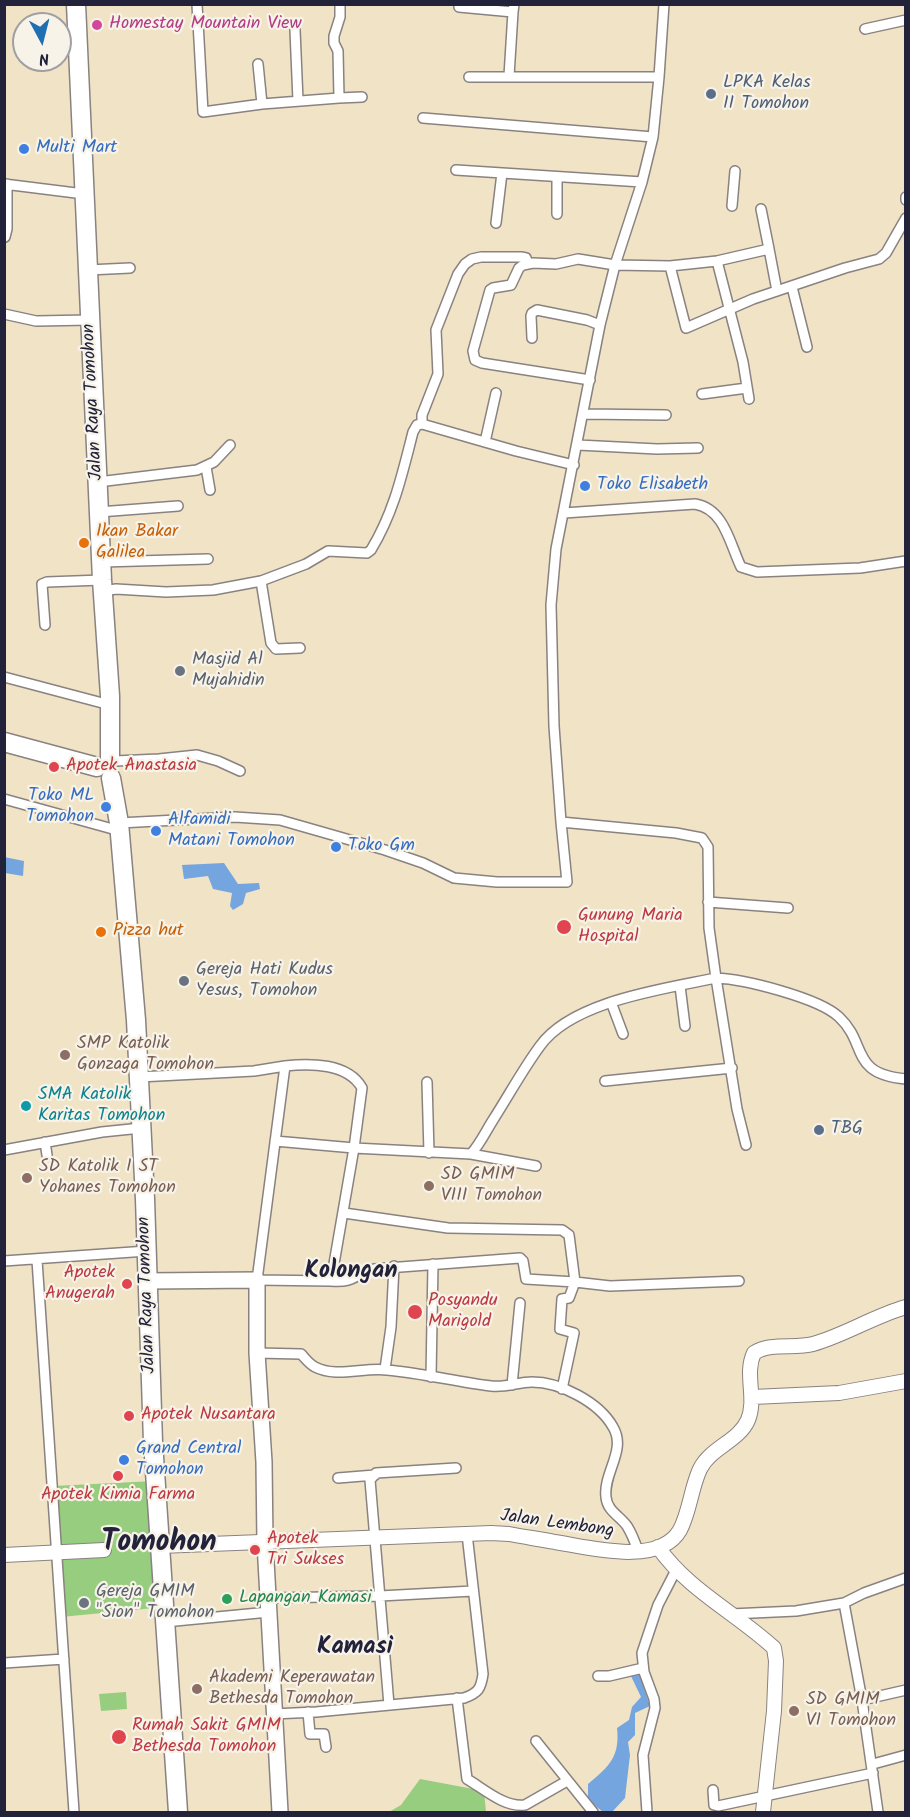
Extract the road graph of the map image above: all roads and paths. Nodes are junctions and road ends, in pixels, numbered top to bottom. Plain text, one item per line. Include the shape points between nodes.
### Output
1 (76, 4) edge
2 (197, 4) edge
3 (340, 4) edge
4 (664, 4) edge
5 (459, 7) dead end
6 (514, 8) edge
7 (906, 20) edge
8 (865, 28) dead end
9 (295, 30) dead end
10 (258, 64) dead end
11 (509, 76) junction
12 (659, 76) junction
13 (469, 77) dead end
14 (362, 96) dead end
15 (339, 98) junction
16 (298, 101) junction
17 (262, 104) junction
18 (423, 118) dead end
19 (653, 137) junction
20 (456, 170) dead end
21 (735, 171) dead end
22 (502, 173) junction
23 (558, 177) junction
24 (642, 182) junction
25 (6, 184) edge
26 (84, 194) junction
27 (732, 206) dead end
28 (761, 209) dead end
29 (556, 214) dead end
30 (906, 218) edge
31 (496, 223) dead end
32 (5, 237) edge
33 (769, 249) junction
34 (717, 261) junction
35 (528, 264) junction
36 (615, 265) junction
37 (670, 266) junction
38 (130, 268) dead end
39 (88, 270) junction
40 (792, 287) junction
41 (777, 291) junction
42 (728, 310) junction
43 (4, 314) edge
44 (90, 320) junction
45 (600, 326) junction
46 (532, 338) dead end
47 (807, 347) dead end
48 (590, 380) junction
49 (747, 388) junction
50 (496, 393) dead end
51 (702, 394) dead end
52 (749, 399) dead end
53 (584, 414) junction
54 (666, 415) dead end
55 (422, 423) junction
56 (485, 442) junction
57 (230, 445) dead end
58 (578, 445) junction
59 (698, 448) dead end
60 (574, 465) junction
61 (206, 467) junction
62 (98, 482) junction
63 (210, 490) dead end
64 (178, 506) dead end
65 (99, 512) junction
66 (564, 513) junction
67 (208, 560) dead end
68 (906, 561) edge
69 (102, 578) junction
70 (261, 581) junction
71 (45, 625) dead end
72 (300, 648) dead end
73 (4, 677) edge
74 (110, 705) junction
75 (4, 742) edge
76 (108, 766) junction
77 (240, 771) dead end
78 (4, 798) edge
79 (561, 822) junction
80 (120, 827) junction
81 (708, 902) junction
82 (789, 908) dead end
83 (716, 978) junction
84 (680, 986) junction
85 (611, 1002) junction
86 (685, 1026) dead end
87 (623, 1035) dead end
88 (285, 1066) junction
89 (732, 1068) junction
90 (139, 1077) junction
91 (906, 1079) edge
92 (605, 1081) dead end
93 (427, 1082) dead end
94 (141, 1128) junction
95 (275, 1141) junction
96 (45, 1142) junction
97 (746, 1145) dead end
98 (354, 1148) junction
99 (4, 1150) edge
100 (429, 1153) junction
101 (471, 1154) junction
102 (47, 1155) dead end
103 (536, 1166) dead end
104 (344, 1213) junction
105 (147, 1251) junction
106 (37, 1260) junction
107 (4, 1261) edge
108 (434, 1264) junction
109 (394, 1266) junction
110 (257, 1280) junction
111 (147, 1281) junction
112 (331, 1281) junction
113 (739, 1281) dead end
114 (575, 1282) junction
115 (520, 1303) dead end
116 (906, 1307) edge
117 (257, 1353) junction
118 (385, 1370) junction
119 (431, 1377) junction
120 (906, 1381) edge
121 (512, 1385) junction
122 (562, 1389) junction
123 (753, 1397) junction
124 (456, 1468) dead end
125 (375, 1475) junction
126 (338, 1478) dead end
127 (468, 1534) junction
128 (375, 1539) junction
129 (265, 1543) junction
130 (159, 1546) junction
131 (658, 1547) junction
132 (104, 1550) dead end
133 (638, 1551) junction
134 (56, 1552) junction
135 (4, 1555) edge
136 (676, 1570) junction
137 (906, 1578) edge
138 (473, 1591) junction
139 (380, 1596) junction
140 (844, 1603) junction
141 (269, 1605) junction
142 (731, 1614) junction
143 (165, 1622) junction
144 (64, 1659) junction
145 (4, 1663) edge
146 (643, 1668) junction
147 (598, 1676) dead end
148 (906, 1690) edge
149 (457, 1698) junction
150 (862, 1700) junction
151 (389, 1705) junction
152 (308, 1712) junction
153 (273, 1714) junction
154 (536, 1741) dead end
155 (326, 1747) dead end
156 (906, 1755) edge
157 (873, 1768) junction
158 (567, 1781) junction
159 (713, 1790) dead end
160 (766, 1795) junction
161 (74, 1812) edge
162 (178, 1812) edge
163 (280, 1812) edge
164 (594, 1812) edge
165 (646, 1812) edge
166 (763, 1812) edge
167 (878, 1812) edge

1 - 26 highway, Jalan Raya Tomohon
2 - 17 street via 203,112
3 - 15 street via 334,36
4 - 12 street
5 - 6 street
6 - 11 street
7 - 8 street
9 - 16 street
10 - 17 street
11 - 12 street
11 - 13 street
12 - 19 street
14 - 15 street
15 - 16 street
16 - 17 street
18 - 19 street
19 - 24 street
20 - 22 street
21 - 27 street
22 - 23 street
22 - 31 street
23 - 24 street
23 - 29 street
24 - 36 street
25 - 26 street
25 - 32 street
26 - 39 highway, Jalan Raya Tomohon
28 - 33 street
30 - 40 street via 879,259
33 - 34 street
33 - 41 street
34 - 37 street
34 - 42 street
35 - 36 street via 578,259
35 - 48 street via 519,268 511,285 493,288 488,293 475,360
35 - 55 street via 522,256 481,257 465,264 458,274 436,330 438,374
36 - 37 street
36 - 45 street
37 - 42 street via 686,328
38 - 39 street
39 - 44 highway, Jalan Raya Tomohon
40 - 41 street
40 - 47 street
41 - 42 street
42 - 49 street
43 - 44 street via 36,321
44 - 62 highway, Jalan Raya Tomohon
45 - 46 street via 537,310 531,316
45 - 48 street
48 - 53 street
49 - 51 street
49 - 52 street
50 - 56 street
53 - 54 street
53 - 58 street
55 - 56 street
55 - 70 street via 413,432 395,502 371,550 361,554 327,551 306,564
56 - 60 street
57 - 61 street
58 - 59 street
58 - 60 street
60 - 66 street
61 - 62 street
61 - 63 street
62 - 65 highway, Jalan Raya Tomohon
64 - 65 street
65 - 69 highway, Jalan Raya Tomohon
66 - 68 street via 703,506 725,529 741,567 757,572 860,568
66 - 79 street via 551,605
67 - 69 street
69 - 70 street via 116,589 166,592 213,590
69 - 71 street via 44,582 41,586
69 - 74 highway, Jalan Raya Tomohon
70 - 72 street via 271,644 276,649
73 - 74 street
74 - 76 highway, Jalan Raya Tomohon
75 - 76 highway via 79,764
76 - 77 street via 197,755
76 - 80 highway, Jalan Raya Tomohon
78 - 80 street
79 - 80 street via 567,882 454,878 396,854 280,820 236,817
79 - 81 street via 702,838 708,847
80 - 90 highway, Jalan Raya Tomohon
81 - 82 street
81 - 83 street
83 - 84 street
83 - 89 street
83 - 91 street via 740,980 829,1010 847,1025 858,1051 876,1072
84 - 85 street
84 - 86 street
85 - 87 street
85 - 101 street via 582,1013 541,1044
88 - 90 street
88 - 95 street
88 - 98 street via 322,1065 360,1084
89 - 92 street
89 - 97 street
90 - 94 highway, Jalan Raya Tomohon
93 - 100 street
94 - 96 street
94 - 105 highway, Jalan Raya Tomohon
95 - 98 street
95 - 110 street
96 - 99 street
96 - 102 street
98 - 100 street
98 - 104 street
100 - 101 street
101 - 103 street
104 - 112 street
104 - 114 street via 448,1228 562,1230 569,1235
105 - 106 street
105 - 111 highway, Jalan Raya Tomohon
106 - 107 street
106 - 134 street
108 - 109 street
108 - 114 street via 520,1258 526,1279
108 - 119 street
109 - 112 street via 365,1271 349,1281
109 - 118 street
110 - 111 main road
110 - 112 street
110 - 117 main road
111 - 130 highway, Jalan Raya Tomohon
113 - 114 street via 610,1286
114 - 122 street via 569,1298 562,1299 560,1329 574,1333
115 - 121 street
116 - 123 main road, Jalan Lembong via 813,1344 761,1348 754,1353 750,1368
117 - 118 street via 301,1354 314,1367 322,1369
117 - 129 main road
118 - 119 street
119 - 121 street via 489,1386
120 - 123 main road via 831,1394
121 - 122 street via 533,1382
122 - 133 street via 601,1410 613,1427 618,1442 606,1498 614,1515 630,1531
123 - 131 main road, Jalan Lembong via 748,1421 700,1469 680,1530
124 - 125 street
125 - 126 street
125 - 128 street via 370,1480
127 - 128 main road, Jalan Lembong
127 - 133 main road, Jalan Lembong via 509,1534 620,1553
127 - 138 street
128 - 129 main road, Jalan Lembong
128 - 139 street
129 - 130 main road, Jalan Lembong
129 - 141 main road
130 - 143 highway, Jalan Raya Tomohon
131 - 133 main road, Jalan Lembong
131 - 136 main road
132 - 134 main road
134 - 135 main road
134 - 144 street
136 - 142 main road
136 - 146 street via 658,1605 642,1653
137 - 140 street
138 - 139 street
138 - 149 street via 482,1687 476,1694
139 - 141 street
139 - 151 street
140 - 142 street via 796,1611
140 - 150 street
141 - 143 street
141 - 153 main road
142 - 160 main road via 765,1640 775,1653
143 - 162 highway, Jalan Raya Tomohon
144 - 145 street
144 - 161 street
146 - 147 street
146 - 165 street via 655,1708 643,1755
148 - 150 street
149 - 151 street
149 - 158 street via 467,1779 518,1806
150 - 157 street
151 - 152 street
152 - 153 street
152 - 155 street via 310,1734 324,1734
153 - 163 main road
154 - 158 street
156 - 157 street
157 - 160 street
157 - 167 street
158 - 164 street
159 - 160 street via 716,1806
160 - 166 main road

